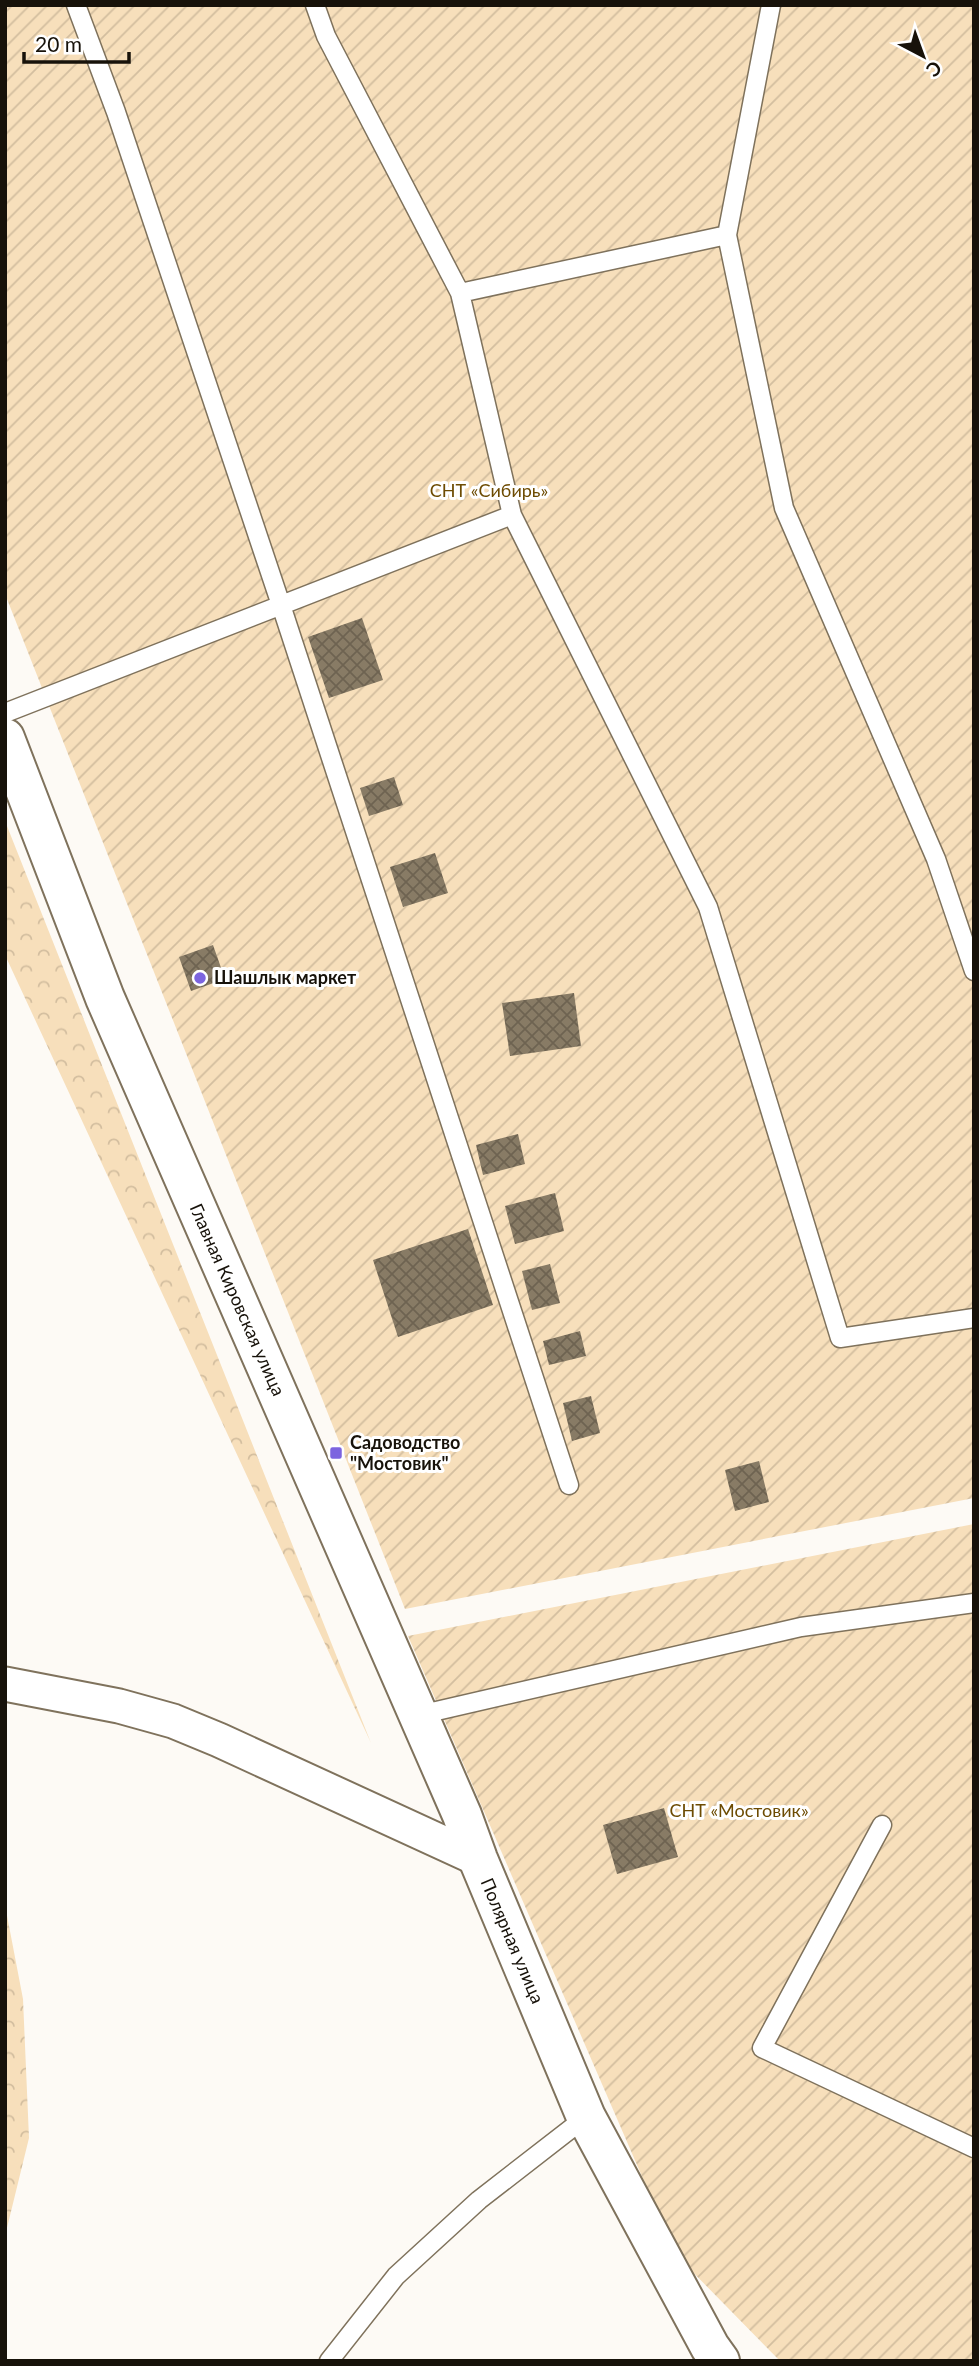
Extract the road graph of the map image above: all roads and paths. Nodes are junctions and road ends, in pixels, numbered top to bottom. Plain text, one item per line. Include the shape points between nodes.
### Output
1 (76, 5) edge
2 (315, 5) edge
3 (771, 5) edge
4 (727, 235) junction
5 (460, 292) junction
6 (512, 515) junction
7 (281, 606) junction
8 (5, 713) edge
9 (5, 738) edge
10 (974, 971) edge
11 (974, 1318) edge
12 (569, 1485) dead end
13 (974, 1603) edge
14 (5, 1684) edge
15 (419, 1715) junction
16 (881, 1825) dead end
17 (478, 1859) junction
18 (586, 2117) junction
19 (974, 2148) edge
20 (329, 2361) edge
21 (720, 2361) edge

1 - 7 lane
2 - 5 lane via 326,36
3 - 4 lane
4 - 5 lane
4 - 10 lane via 784,508 936,859
5 - 6 lane
6 - 7 lane
6 - 11 lane via 708,907 840,1338
7 - 8 lane
7 - 12 lane
9 - 15 main road, Главная Кировская улица via 105,998
13 - 15 lane via 801,1627
14 - 17 street, Полярная улица via 173,1721
15 - 17 main road, Главная Кировская улица
16 - 19 lane via 762,2048
17 - 18 main road, Полярная улица
18 - 20 lane via 479,2200 397,2276
18 - 21 main road, Полярная улица

